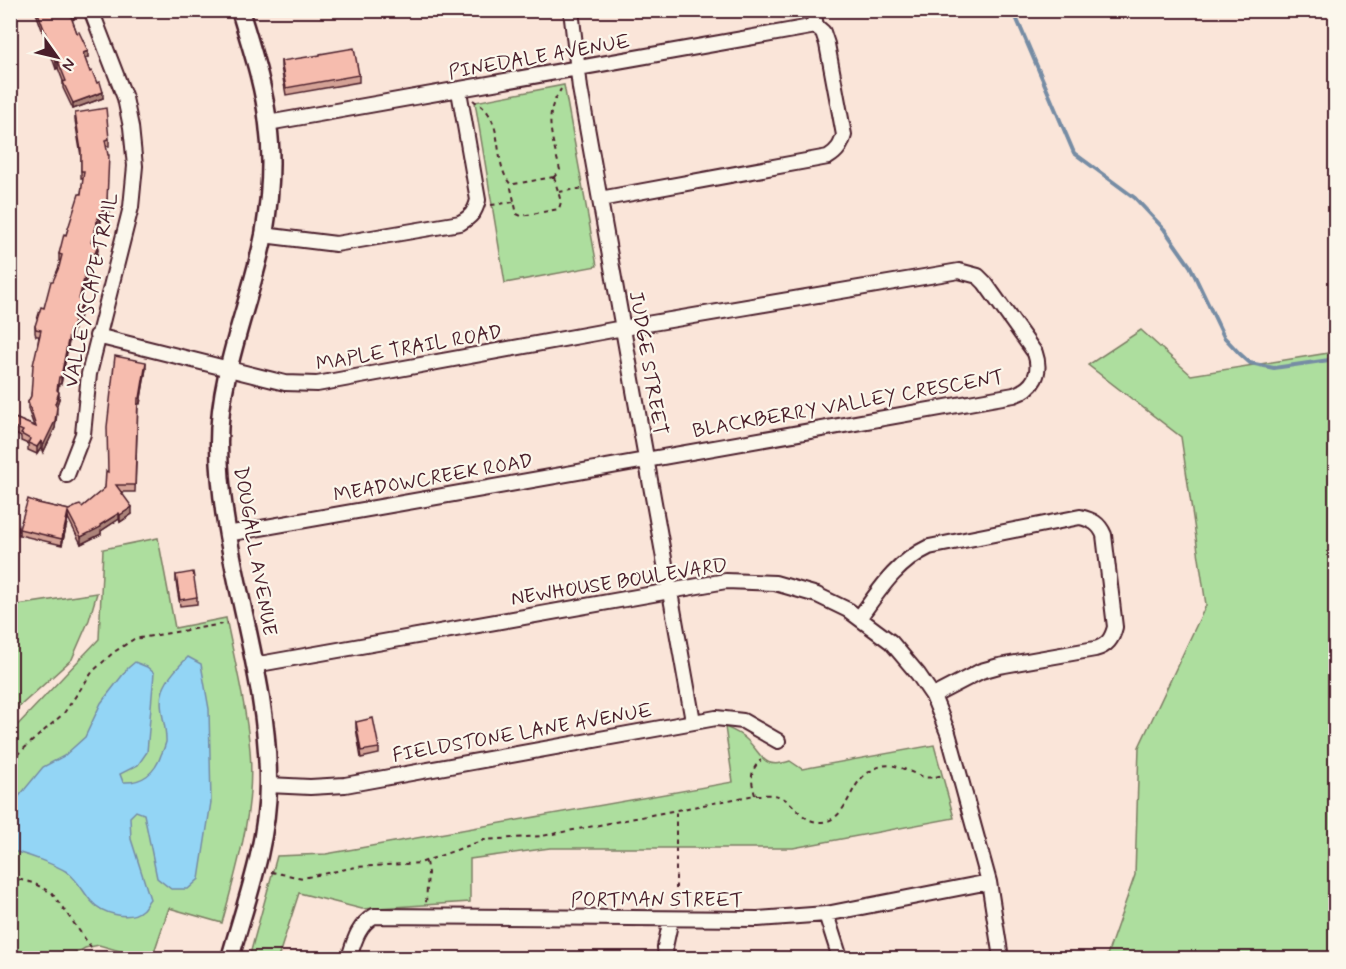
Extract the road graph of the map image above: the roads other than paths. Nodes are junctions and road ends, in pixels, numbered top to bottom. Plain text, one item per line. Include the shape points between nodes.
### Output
1 (91, 10) edge
2 (240, 10) edge
3 (571, 10) edge
4 (813, 10) edge
5 (816, 26) junction
6 (577, 69) junction
7 (459, 91) junction
8 (268, 123) junction
9 (600, 199) junction
10 (263, 235) junction
11 (623, 328) junction
12 (98, 336) junction
13 (227, 369) junction
14 (646, 458) junction
15 (67, 475) dead end
16 (227, 534) junction
17 (670, 589) junction
18 (860, 616) junction
19 (254, 665) junction
20 (933, 696) junction
21 (693, 721) junction
22 (778, 741) dead end
23 (268, 785) junction
24 (989, 882) junction
25 (826, 914) junction
26 (673, 919) junction
27 (230, 958) edge
28 (349, 958) edge
29 (666, 958) edge
30 (840, 958) edge
31 (1000, 958) edge

1 - 12 street, VALLEYSCAPE TRAIL via 124,98 135,166 131,207
2 - 8 street, DOUGALL AVENUE
3 - 6 street, JUDGE STREET
4 - 5 street
5 - 6 street, PINEDALE AVENUE
5 - 9 street via 827,44 844,135 836,152 828,157
6 - 7 street, PINEDALE AVENUE
6 - 9 street, JUDGE STREET
7 - 8 street, PINEDALE AVENUE
7 - 10 street via 478,200 470,218 349,244
8 - 10 street, DOUGALL AVENUE via 270,188
9 - 11 street, JUDGE STREET
10 - 13 street, DOUGALL AVENUE
11 - 13 street, MAPLE TRAIL ROAD via 317,384 285,382
11 - 14 street, JUDGE STREET
11 - 14 street, BLACKBERRY VALLEY CRESCENT via 959,271 978,276 985,283 1038,361 1030,387 1014,395
12 - 13 street, MAPLE TRAIL ROAD
12 - 15 street, VALLEYSCAPE TRAIL via 89,374 83,434
13 - 16 street, DOUGALL AVENUE via 219,440 220,489
14 - 16 street, MEADOWCREEK ROAD
14 - 17 street, JUDGE STREET
16 - 19 street, DOUGALL AVENUE
17 - 18 street, NEWHOUSE BOULEVARD via 726,581 775,583 817,595
17 - 19 street, NEWHOUSE BOULEVARD
17 - 21 street, JUDGE STREET
18 - 20 street, NEWHOUSE BOULEVARD via 905,657
18 - 20 street via 898,567 929,547 1080,518 1101,527 1115,627 1108,643 1095,649 981,671
19 - 23 street, DOUGALL AVENUE via 265,726
20 - 24 street, NEWHOUSE BOULEVARD via 948,733
21 - 22 street, FIELDSTONE LANE AVENUE via 743,721
21 - 23 street, FIELDSTONE LANE AVENUE via 345,784
23 - 27 street, DOUGALL AVENUE via 259,853
24 - 25 street, PORTMAN STREET
24 - 31 street, NEWHOUSE BOULEVARD
25 - 26 street, PORTMAN STREET
25 - 30 street
26 - 28 street, PORTMAN STREET via 374,916 358,932
26 - 29 street

